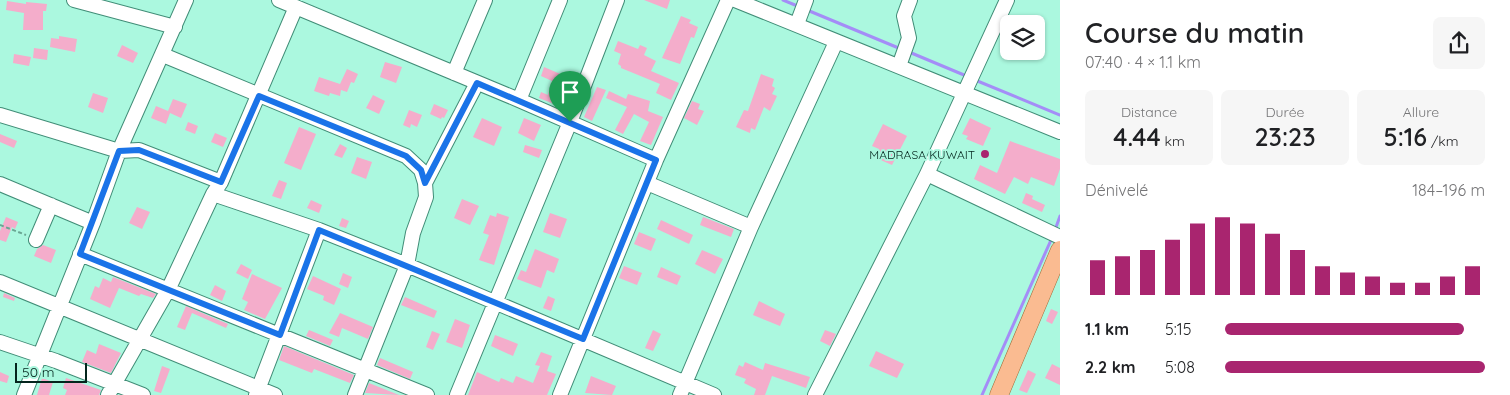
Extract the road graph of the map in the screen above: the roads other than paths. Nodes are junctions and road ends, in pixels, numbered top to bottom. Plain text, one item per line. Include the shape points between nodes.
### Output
1 (74, 0) edge
2 (186, 0) edge
3 (279, 0) edge
4 (486, 0) edge
5 (560, 0) edge
6 (617, 0) edge
7 (728, 0) edge
8 (735, 0) edge
9 (806, 0) edge
10 (910, 0) edge
11 (1007, 0) edge
12 (296, 7) junction
13 (797, 24) junction
14 (175, 27) junction
15 (836, 42) junction
16 (163, 55) junction
17 (899, 66) junction
18 (454, 74) junction
19 (477, 83) junction
20 (966, 93) junction
21 (259, 96) junction
22 (518, 100) junction
23 (0, 115) edge
24 (570, 122) junction
25 (1060, 132) edge
26 (119, 151) junction
27 (656, 160) junction
28 (927, 174) junction
29 (221, 182) junction
30 (425, 183) junction
31 (647, 183) junction
32 (0, 184) edge
33 (213, 194) junction
34 (52, 205) junction
35 (93, 224) junction
36 (752, 227) junction
37 (319, 230) junction
38 (1060, 237) edge
39 (36, 240) road end
40 (1060, 250) edge
41 (80, 254) junction
42 (407, 265) junction
43 (0, 282) edge
44 (168, 290) junction
45 (494, 302) junction
46 (58, 306) junction
47 (280, 335) junction
48 (138, 339) junction
49 (583, 339) junction
50 (0, 342) edge
51 (39, 355) junction
52 (364, 369) junction
53 (110, 389) edge
54 (683, 389) edge
55 (258, 392) edge
56 (24, 395) edge
57 (143, 395) edge
58 (275, 395) edge
59 (355, 395) edge
60 (427, 395) edge
61 (457, 395) edge
62 (560, 395) edge
63 (714, 395) edge
64 (815, 395) edge
65 (999, 395) edge

1 - 14 street
2 - 14 street
3 - 12 street
4 - 18 street
5 - 22 street
6 - 24 street
7 - 27 street
8 - 13 street
9 - 13 street
10 - 17 street via 904,16 909,38
11 - 20 street
12 - 18 street
12 - 21 street
13 - 15 street
14 - 16 street
15 - 17 street
15 - 36 street
16 - 21 street
16 - 26 street
17 - 20 street
18 - 19 street
19 - 22 street
19 - 30 street
20 - 25 street
20 - 28 street
21 - 29 street
21 - 30 street via 406,156 421,170
22 - 24 street
23 - 26 street
24 - 27 street
24 - 45 street
26 - 29 street via 139,150
26 - 35 street
27 - 31 street
28 - 38 street
28 - 64 street
29 - 33 street
30 - 42 street via 426,197 413,233
31 - 36 street
31 - 49 street
32 - 34 street
33 - 37 street
33 - 44 street
34 - 35 street
34 - 39 street
35 - 41 street
36 - 54 street
37 - 42 street
37 - 47 street
40 - 65 main road
41 - 44 street
41 - 46 street
42 - 45 street
42 - 52 street
43 - 46 street
44 - 47 street
44 - 48 street
45 - 49 street
45 - 61 street
46 - 48 street
46 - 51 street
47 - 52 street
47 - 55 street
48 - 53 street
48 - 55 street
49 - 54 street
49 - 62 street
50 - 51 street
51 - 53 street
51 - 56 street
52 - 59 street
52 - 60 street
53 - 57 street
54 - 63 street
55 - 58 street

